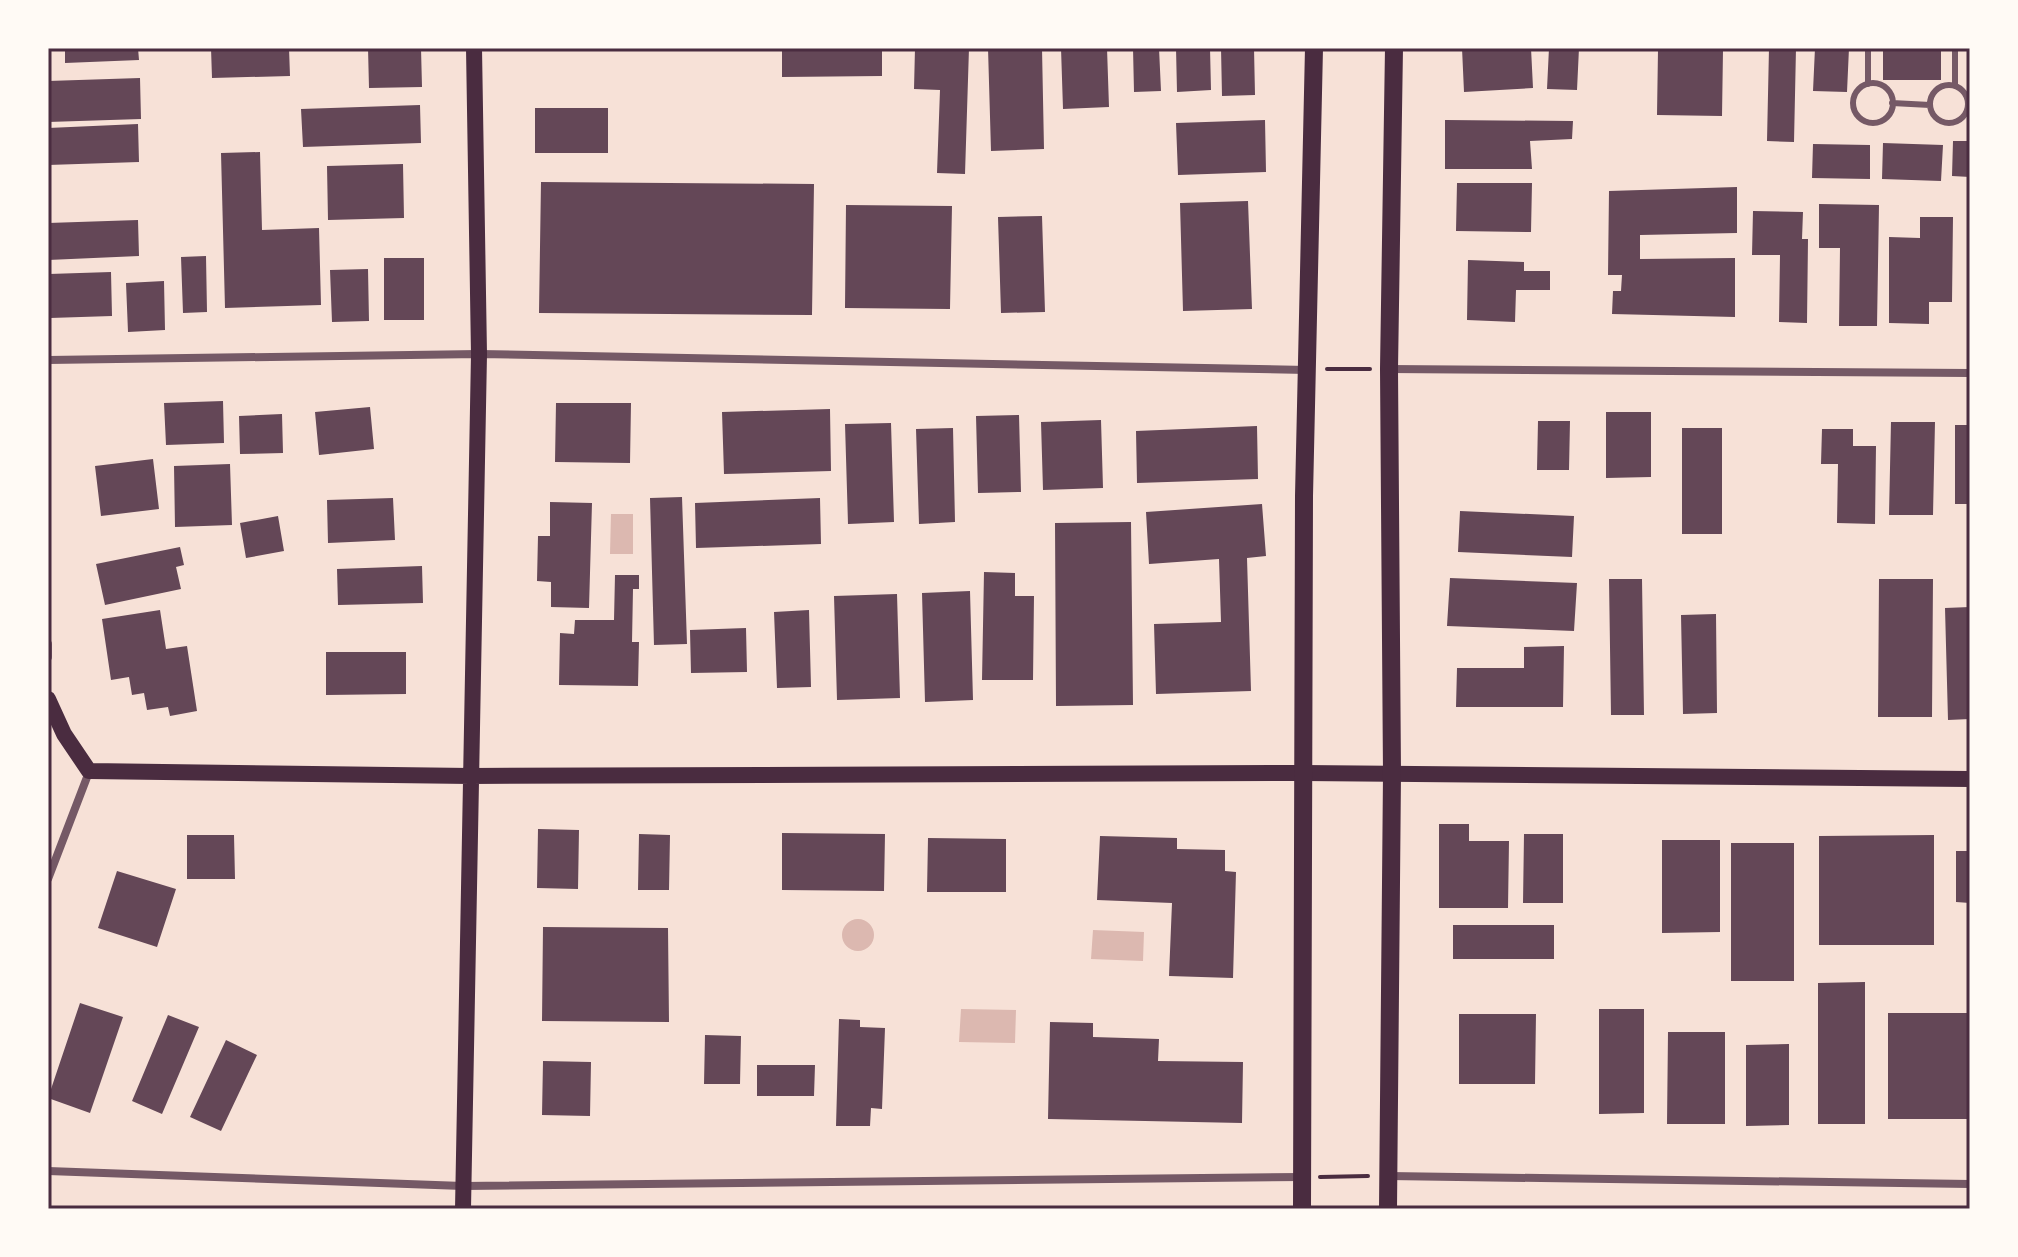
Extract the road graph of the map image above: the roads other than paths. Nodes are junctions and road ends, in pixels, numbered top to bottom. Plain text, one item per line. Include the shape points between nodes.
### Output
1 (474, 48) edge
2 (1314, 48) edge
3 (1394, 48) edge
4 (1868, 48) edge
5 (1955, 48) edge
6 (1868, 84) junction
7 (1955, 85) junction
8 (1892, 103) junction
9 (1930, 105) junction
10 (479, 354) junction
11 (48, 360) edge
12 (1389, 369) junction
13 (1307, 370) junction
14 (1970, 373) edge
15 (48, 644) edge
16 (48, 657) edge
17 (48, 699) edge
18 (48, 729) edge
19 (89, 771) junction
20 (1304, 773) junction
21 (1392, 774) junction
22 (470, 776) junction
23 (1970, 779) edge
24 (48, 879) edge
25 (48, 1171) edge
26 (1388, 1176) junction
27 (1302, 1177) junction
28 (1970, 1184) edge
29 (463, 1186) junction
30 (463, 1209) edge
31 (1302, 1209) edge
32 (1388, 1209) edge

1 - 10 main road
2 - 13 highway
3 - 12 highway
4 - 6 lane
5 - 7 lane
6 - 8 lane via 1887,89
6 - 8 lane via 1857,90 1853,103 1862,119 1880,121
7 - 9 lane via 1937,89
7 - 9 lane via 1968,99 1963,118 1944,123 1934,117
8 - 9 lane
10 - 11 street
10 - 13 street
10 - 22 main road
12 - 14 street
12 - 21 highway
13 - 20 highway
15 - 16 street
17 - 19 main road
18 - 19 main road
19 - 22 main road
19 - 24 street
20 - 21 main road
20 - 22 main road
20 - 27 highway
21 - 23 main road
21 - 26 highway
22 - 29 main road
25 - 29 street
26 - 28 street
26 - 32 highway
27 - 29 street
27 - 31 highway
29 - 30 main road

